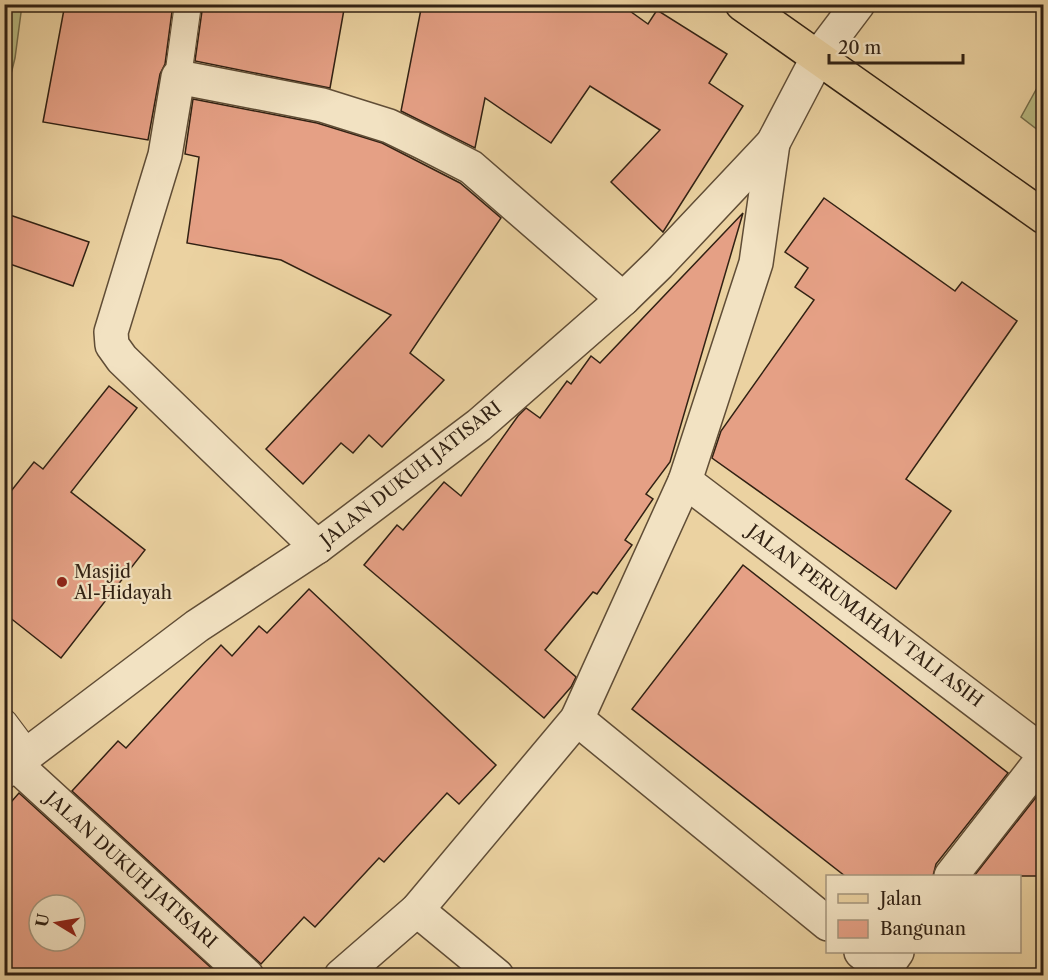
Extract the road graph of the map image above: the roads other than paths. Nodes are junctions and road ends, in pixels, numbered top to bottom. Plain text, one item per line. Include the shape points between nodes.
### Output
1 (188, 4) edge
2 (742, 4) edge
3 (858, 4) edge
4 (818, 57) junction
5 (178, 77) junction
6 (773, 143) junction
7 (1044, 216) edge
8 (623, 299) junction
9 (685, 481) junction
10 (317, 547) junction
11 (577, 719) junction
12 (4, 722) edge
13 (1044, 755) edge
14 (16, 763) edge
15 (952, 875) edge
16 (417, 910) junction
17 (826, 922) edge
18 (486, 972) edge
19 (248, 975) edge
20 (341, 975) edge

1 - 5 lane
2 - 4 main road
3 - 4 street, JALAN DUKUH JATISARI
4 - 6 street, JALAN DUKUH JATISARI
4 - 7 main road
5 - 8 street via 322,105 389,126 424,142 471,167
5 - 10 street via 165,155 111,332 112,345
6 - 8 street, JALAN DUKUH JATISARI
6 - 9 street, JALAN DUKUH JATISARI via 756,263
8 - 10 street, JALAN DUKUH JATISARI via 479,424
9 - 11 street, JALAN DUKUH JATISARI
9 - 13 street, JALAN PERUMAHAN TALI ASIH
10 - 14 street, JALAN DUKUH JATISARI via 197,626
11 - 16 street, JALAN DUKUH JATISARI
11 - 17 street
12 - 14 lane
13 - 15 street, JALAN PERUMAHAN TALI ASIH
14 - 19 street, JALAN DUKUH JATISARI
16 - 18 street
16 - 20 street, JALAN DUKUH JATISARI

